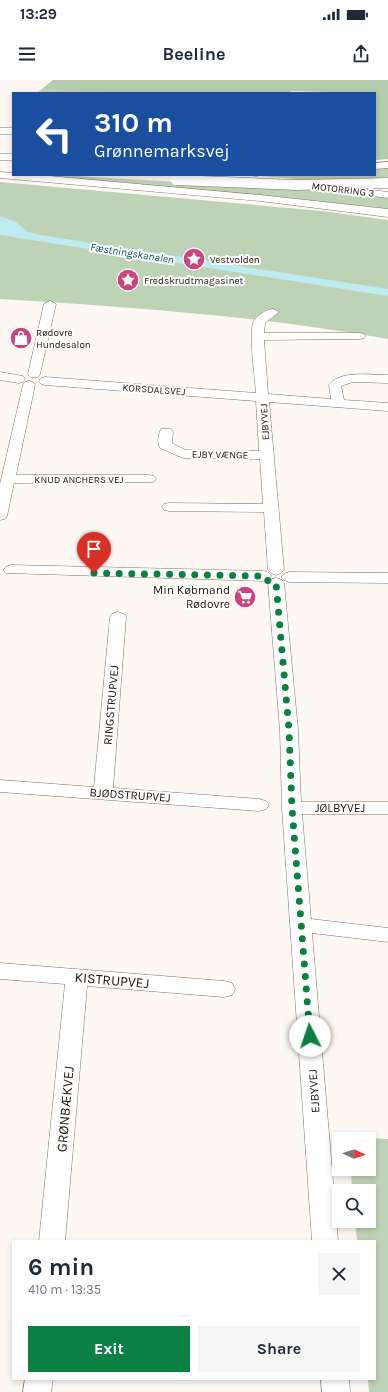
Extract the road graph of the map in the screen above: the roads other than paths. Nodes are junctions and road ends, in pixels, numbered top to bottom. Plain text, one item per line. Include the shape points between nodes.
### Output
1 (0, 131) edge
2 (12, 131) edge
3 (0, 157) edge
4 (12, 157) edge
5 (0, 161) edge
6 (12, 162) edge
7 (388, 165) edge
8 (376, 166) edge
9 (0, 169) edge
10 (12, 170) edge
11 (0, 175) edge
12 (113, 176) edge
13 (215, 176) edge
14 (238, 178) junction
15 (388, 183) edge
16 (388, 191) edge
17 (388, 195) edge
18 (388, 213) edge
19 (50, 304) dead end
20 (273, 312) dead end
21 (258, 336) junction
22 (360, 336) dead end
23 (0, 376) edge
24 (388, 379) edge
25 (32, 380) junction
26 (263, 397) junction
27 (338, 403) junction
28 (388, 407) edge
29 (166, 432) dead end
30 (266, 455) junction
31 (8, 479) junction
32 (149, 479) dead end
33 (169, 507) dead end
34 (270, 508) junction
35 (0, 516) edge
36 (4, 570) edge
37 (276, 576) junction
38 (388, 578) edge
39 (118, 617) dead end
40 (0, 786) edge
41 (103, 792) junction
42 (259, 805) dead end
43 (292, 808) junction
44 (388, 808) edge
45 (302, 925) junction
46 (388, 935) edge
47 (0, 971) edge
48 (77, 978) junction
49 (224, 989) dead end
50 (52, 1240) edge
51 (325, 1240) edge
52 (39, 1380) edge
53 (335, 1380) edge
54 (37, 1392) edge
55 (336, 1392) edge

1 - 2 street
3 - 4 highway
5 - 6 highway
7 - 8 highway
9 - 10 highway
11 - 18 highway via 260,198
12 - 15 highway, bridge via 296,185
13 - 14 highway, MOTORRING 3
14 - 16 highway via 324,183
14 - 17 highway, MOTORRING 3
19 - 25 street
20 - 21 street, EJBYVEJ via 259,323
21 - 22 street
21 - 26 street, EJBYVEJ
23 - 25 street, KORSDALSVEJ
24 - 27 street via 341,380 335,385
25 - 26 street, KORSDALSVEJ
25 - 31 street
26 - 27 street, KORSDALSVEJ
26 - 30 street, EJBYVEJ
27 - 28 street, KORSDALSVEJ
29 - 30 street, EJBY VÆNGE via 165,445 184,454
30 - 34 street, EJBYVEJ
31 - 32 street, KNUD ANCHERS VEJ
31 - 35 street
33 - 34 street
34 - 37 street, EJBYVEJ
36 - 37 street
37 - 38 street
37 - 43 street, EJBYVEJ via 289,730
39 - 41 street, RINGSTRUPVEJ
40 - 41 street, BJØDSTRUPVEJ
41 - 42 street, BJØDSTRUPVEJ
43 - 44 street, JØLBYVEJ
43 - 45 street, EJBYVEJ
45 - 46 street
45 - 51 street, EJBYVEJ
47 - 48 street, KISTRUPVEJ
48 - 49 street, KISTRUPVEJ
48 - 50 street, GRØNBÆKVEJ
52 - 54 street
53 - 55 street

